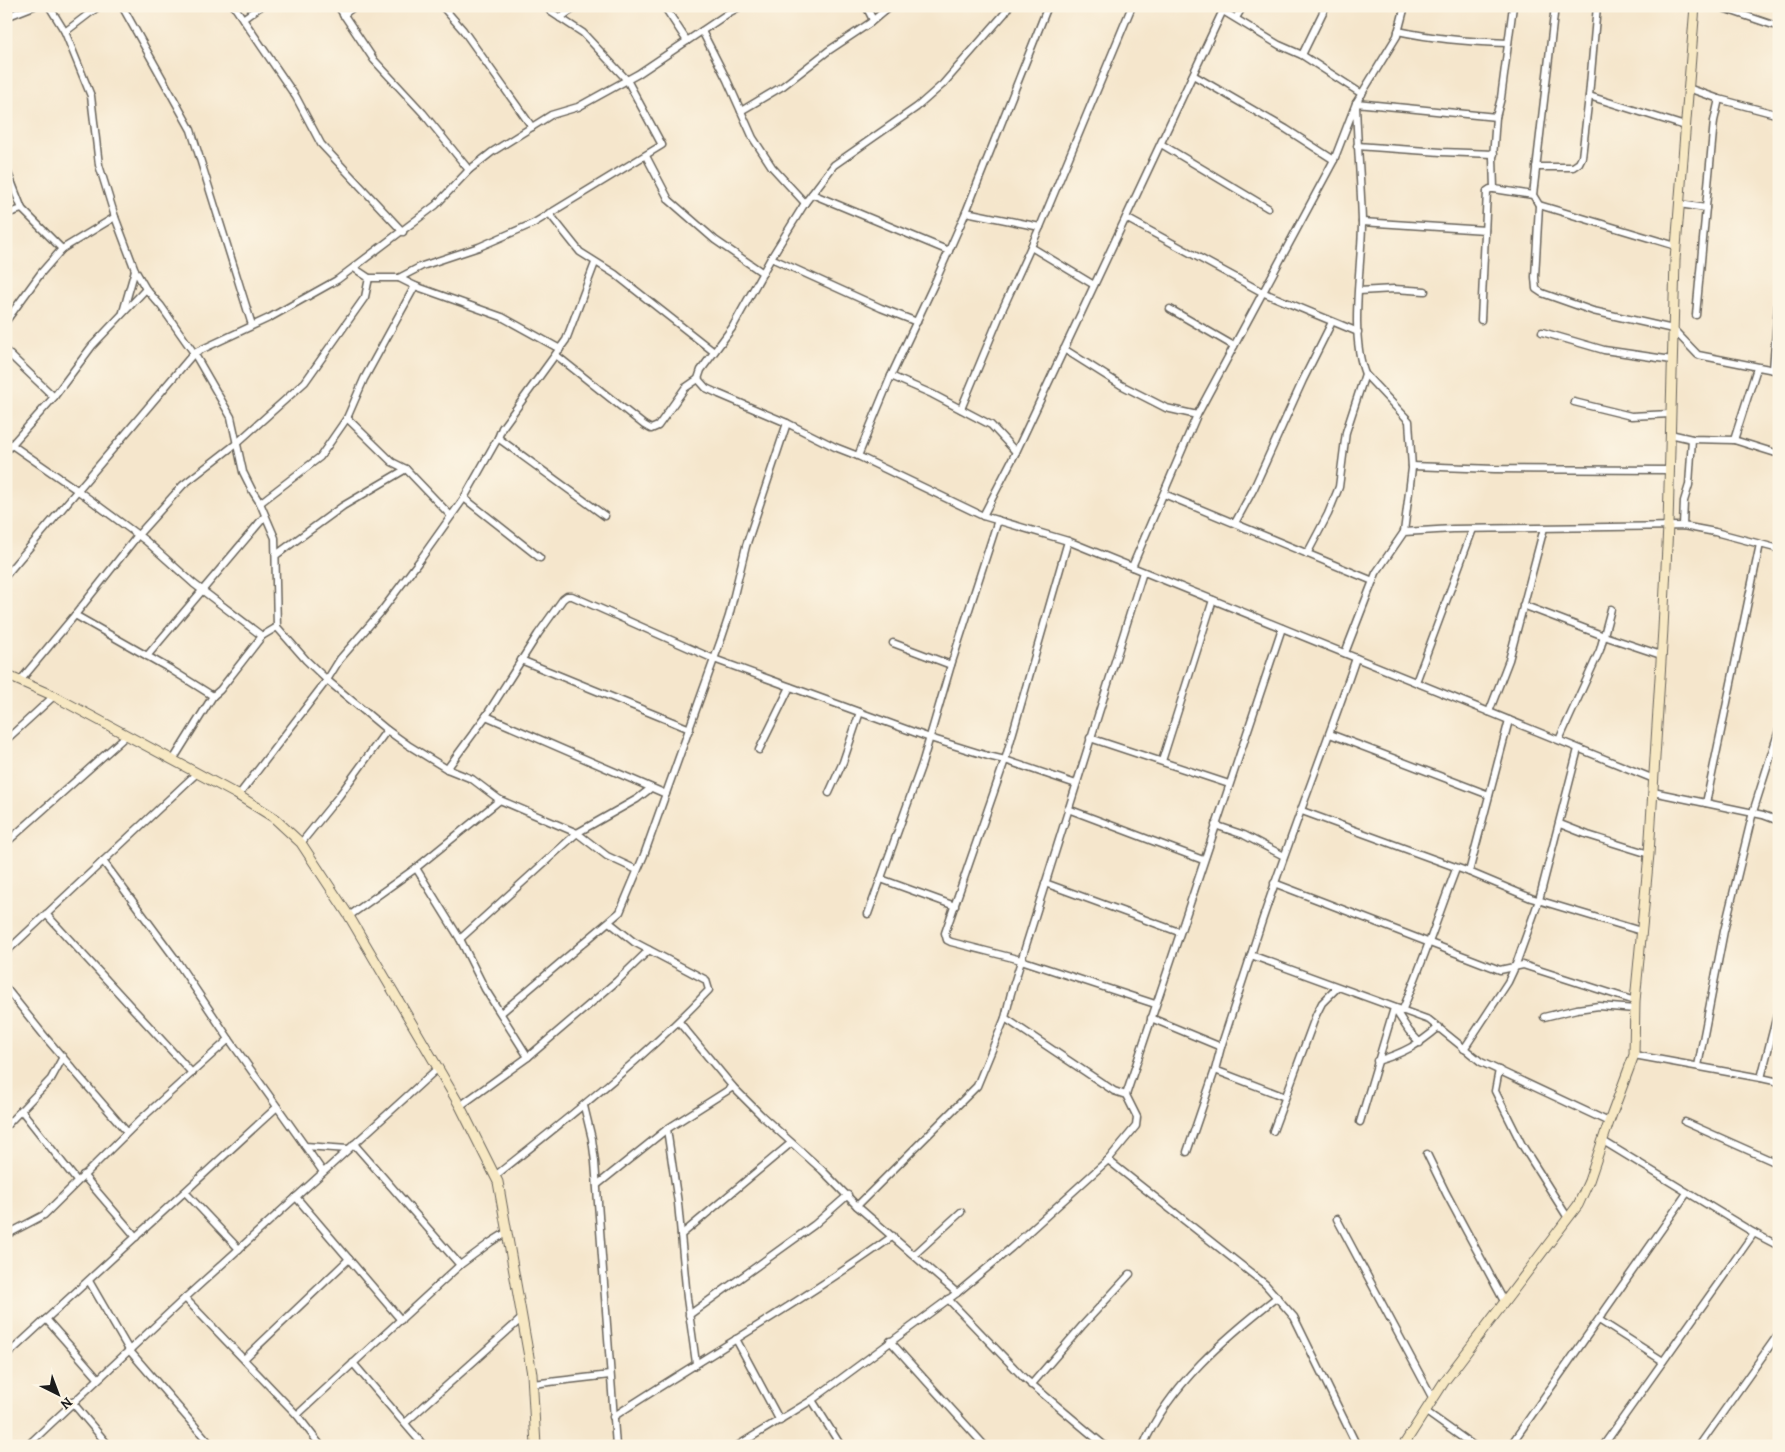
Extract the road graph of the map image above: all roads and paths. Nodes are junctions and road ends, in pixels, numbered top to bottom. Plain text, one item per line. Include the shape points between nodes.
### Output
1 (34, 6) edge
2 (50, 6) edge
3 (99, 6) edge
4 (122, 6) edge
5 (234, 6) edge
6 (261, 6) edge
7 (338, 6) edge
8 (355, 6) edge
9 (442, 6) edge
10 (546, 6) edge
11 (577, 6) edge
12 (664, 6) edge
13 (741, 6) edge
14 (866, 6) edge
15 (890, 6) edge
16 (1009, 6) edge
17 (1048, 6) edge
18 (1138, 6) edge
19 (1243, 6) edge
20 (1326, 6) edge
21 (1406, 6) edge
22 (1513, 6) edge
23 (1555, 6) edge
24 (1597, 6) edge
25 (1695, 6) edge
26 (1717, 6) edge
27 (1131, 8) edge
28 (1224, 9) edge
29 (343, 14) junction
30 (6, 17) edge
31 (560, 18) junction
32 (1236, 18) junction
33 (243, 19) junction
34 (873, 20) junction
35 (1779, 28) edge
36 (702, 31) junction
37 (1398, 31) junction
38 (66, 32) junction
39 (687, 41) junction
40 (1508, 43) junction
41 (1302, 55) junction
42 (1193, 75) junction
43 (627, 80) junction
44 (1688, 88) junction
45 (1362, 94) junction
46 (1590, 96) junction
47 (1719, 99) junction
48 (1356, 103) junction
49 (740, 110) junction
50 (1779, 115) edge
51 (1496, 117) junction
52 (1685, 126) junction
53 (532, 127) junction
54 (1161, 144) junction
55 (1357, 146) junction
56 (1494, 154) junction
57 (646, 156) junction
58 (1334, 160) junction
59 (1536, 167) junction
60 (6, 168) edge
61 (469, 170) junction
62 (1494, 189) junction
63 (812, 194) junction
64 (1533, 195) junction
65 (805, 203) junction
66 (1539, 204) junction
67 (1679, 204) junction
68 (1268, 208) dead end
69 (1706, 208) junction
70 (22, 209) junction
71 (966, 212) junction
72 (549, 213) junction
73 (6, 214) edge
74 (115, 217) junction
75 (1126, 218) junction
76 (1362, 222) junction
77 (1040, 227) junction
78 (1485, 230) junction
79 (403, 232) junction
80 (1676, 246) junction
81 (1030, 247) junction
82 (62, 248) junction
83 (949, 251) junction
84 (771, 258) junction
85 (595, 263) junction
86 (354, 268) junction
87 (135, 270) junction
88 (763, 274) junction
89 (368, 278) junction
90 (399, 278) junction
91 (1094, 285) junction
92 (415, 286) junction
93 (146, 289) junction
94 (1358, 291) junction
95 (1425, 291) dead end
96 (1262, 292) junction
97 (1779, 292) edge
98 (1170, 309) dead end
99 (123, 313) junction
100 (1696, 315) dead end
101 (1481, 320) dead end
102 (6, 322) edge
103 (917, 322) junction
104 (1332, 322) junction
105 (252, 326) junction
106 (1673, 329) junction
107 (1358, 332) junction
108 (1542, 332) dead end
109 (1234, 346) junction
110 (1064, 349) junction
111 (6, 351) edge
112 (558, 352) junction
113 (714, 352) junction
114 (194, 353) junction
115 (1672, 360) junction
116 (1757, 368) junction
117 (1776, 370) edge
118 (1365, 374) junction
119 (891, 376) junction
120 (698, 379) junction
121 (54, 396) junction
122 (1574, 402) dead end
123 (961, 409) junction
124 (1670, 414) junction
125 (1197, 415) junction
126 (347, 418) junction
127 (787, 423) junction
128 (1670, 434) junction
129 (498, 438) junction
130 (1692, 440) junction
131 (1734, 440) junction
132 (237, 443) junction
133 (12, 445) junction
134 (6, 451) edge
135 (1016, 452) junction
136 (1779, 454) edge
137 (858, 456) junction
138 (1412, 466) junction
139 (406, 469) junction
140 (1669, 470) junction
141 (77, 490) junction
142 (1164, 494) junction
143 (464, 498) junction
144 (260, 503) junction
145 (265, 516) junction
146 (452, 516) junction
147 (605, 516) dead end
148 (983, 516) junction
149 (998, 520) junction
150 (1235, 523) junction
151 (1668, 525) junction
152 (1683, 526) junction
153 (1544, 528) junction
154 (1473, 529) junction
155 (1404, 532) junction
156 (138, 535) junction
157 (1068, 541) junction
158 (1760, 544) junction
159 (1779, 549) edge
160 (276, 554) junction
161 (1307, 554) junction
162 (540, 558) dead end
163 (1132, 567) junction
164 (1143, 572) junction
165 (6, 575) edge
166 (1373, 581) junction
167 (203, 590) junction
168 (1213, 600) junction
169 (1524, 605) junction
170 (1611, 609) dead end
171 (75, 615) junction
172 (277, 627) junction
173 (1282, 628) junction
174 (262, 636) junction
175 (1604, 636) junction
176 (893, 643) dead end
177 (1344, 653) junction
178 (1661, 655) junction
179 (147, 656) junction
180 (1356, 658) junction
181 (714, 659) junction
182 (521, 660) junction
183 (951, 665) junction
184 (6, 675) edge
185 (327, 680) junction
186 (20, 682) junction
187 (1416, 682) junction
188 (790, 687) junction
189 (54, 696) junction
190 (213, 696) junction
191 (860, 712) junction
192 (1489, 712) junction
193 (486, 716) junction
194 (1508, 720) junction
195 (690, 729) junction
196 (387, 730) junction
197 (1779, 730) edge
198 (1330, 734) junction
199 (127, 735) junction
200 (930, 738) junction
201 (1090, 738) junction
202 (6, 740) edge
203 (1560, 740) junction
204 (1578, 749) junction
205 (759, 750) dead end
206 (173, 760) junction
207 (1005, 760) junction
208 (1162, 761) junction
209 (447, 769) junction
210 (197, 773) junction
211 (1654, 780) junction
212 (1076, 784) junction
213 (1229, 784) junction
214 (651, 788) junction
215 (1653, 792) junction
216 (829, 793) dead end
217 (666, 794) junction
218 (1489, 795) junction
219 (238, 796) junction
220 (500, 800) junction
221 (1706, 803) junction
222 (1068, 809) junction
223 (1302, 811) junction
224 (1753, 812) junction
225 (1779, 821) edge
226 (1560, 824) junction
227 (1215, 825) junction
228 (577, 833) junction
229 (6, 843) edge
230 (301, 843) junction
231 (1649, 854) junction
232 (1284, 856) junction
233 (1203, 860) junction
234 (103, 861) junction
235 (416, 868) junction
236 (1456, 868) junction
237 (637, 870) junction
238 (1469, 872) junction
239 (881, 879) junction
240 (1045, 883) junction
241 (1274, 883) junction
242 (1539, 900) junction
243 (955, 906) junction
244 (46, 914) junction
245 (868, 914) dead end
246 (349, 916) junction
247 (609, 922) junction
248 (1641, 931) junction
249 (1179, 932) junction
250 (460, 939) junction
251 (1428, 942) junction
252 (648, 950) junction
253 (6, 952) edge
254 (1251, 955) junction
255 (1021, 960) junction
256 (1516, 967) junction
257 (6, 988) edge
258 (1337, 988) junction
259 (1155, 1004) junction
260 (1635, 1005) junction
261 (1394, 1008) junction
262 (1779, 1008) edge
263 (1402, 1012) junction
264 (501, 1013) junction
265 (1544, 1017) dead end
266 (1005, 1018) junction
267 (1151, 1018) junction
268 (679, 1022) junction
269 (1439, 1027) junction
270 (229, 1039) junction
271 (1420, 1043) junction
272 (1221, 1047) junction
273 (1464, 1049) junction
274 (1634, 1055) junction
275 (63, 1057) junction
276 (528, 1057) junction
277 (1377, 1061) junction
278 (1698, 1066) junction
279 (438, 1068) junction
280 (1215, 1070) junction
281 (1499, 1070) junction
282 (192, 1073) junction
283 (1761, 1078) junction
284 (1779, 1082) edge
285 (733, 1088) junction
286 (1126, 1095) junction
287 (1285, 1097) junction
288 (460, 1106) junction
289 (584, 1106) junction
290 (277, 1107) junction
291 (21, 1110) junction
292 (1360, 1122) dead end
293 (1609, 1122) junction
294 (1685, 1122) dead end
295 (6, 1126) edge
296 (667, 1129) junction
297 (1273, 1131) dead end
298 (127, 1132) junction
299 (1603, 1141) junction
300 (791, 1143) junction
301 (354, 1144) junction
302 (305, 1146) junction
303 (348, 1149) junction
304 (1187, 1152) dead end
305 (1427, 1154) dead end
306 (1108, 1160) junction
307 (1779, 1164) edge
308 (323, 1172) junction
309 (83, 1175) junction
310 (496, 1176) junction
311 (77, 1181) junction
312 (597, 1185) junction
313 (185, 1192) junction
314 (1687, 1193) junction
315 (848, 1195) junction
316 (296, 1197) junction
317 (858, 1206) junction
318 (960, 1212) dead end
319 (1568, 1218) junction
320 (1337, 1219) dead end
321 (507, 1232) junction
322 (1754, 1233) junction
323 (6, 1235) edge
324 (681, 1235) junction
325 (893, 1236) junction
326 (136, 1237) junction
327 (1779, 1246) edge
328 (239, 1249) junction
329 (914, 1255) junction
330 (349, 1259) junction
331 (460, 1265) junction
332 (1130, 1274) dead end
333 (88, 1281) junction
334 (956, 1293) junction
335 (1277, 1297) junction
336 (185, 1298) junction
337 (948, 1299) junction
338 (1505, 1303) junction
339 (689, 1315) junction
340 (522, 1318) junction
341 (46, 1319) junction
342 (401, 1320) junction
343 (1599, 1320) junction
344 (1779, 1333) edge
345 (736, 1339) junction
346 (890, 1341) junction
347 (129, 1350) junction
348 (6, 1356) edge
349 (244, 1359) junction
350 (1663, 1361) junction
351 (353, 1363) junction
352 (696, 1363) junction
353 (610, 1375) junction
354 (98, 1378) junction
355 (532, 1384) junction
356 (1031, 1385) junction
357 (1433, 1399) junction
358 (812, 1400) junction
359 (72, 1402) junction
360 (1425, 1411) junction
361 (297, 1415) junction
362 (613, 1417) junction
363 (780, 1421) junction
364 (404, 1423) junction
365 (741, 1445) edge
366 (26, 1446) edge
367 (109, 1446) edge
368 (212, 1446) edge
369 (320, 1446) edge
370 (424, 1446) edge
371 (536, 1446) edge
372 (616, 1446) edge
373 (841, 1446) edge
374 (985, 1446) edge
375 (1105, 1446) edge
376 (1143, 1446) edge
377 (1357, 1446) edge
378 (1403, 1446) edge
379 (1474, 1446) edge
380 (1510, 1446) edge
381 (1603, 1446) edge
382 (1699, 1446) edge

1 - 30 street
2 - 38 street
3 - 38 street
4 - 105 street via 191,130
5 - 33 street
6 - 33 street
7 - 29 street
8 - 29 street
9 - 53 street via 463,30
10 - 31 street
11 - 31 street
12 - 39 street
13 - 36 street
14 - 34 street
15 - 34 street
16 - 63 street via 944,84 917,107 834,165
17 - 71 street
18 - 27 street
19 - 32 street
20 - 41 street
21 - 37 street
22 - 40 street
23 - 59 street
24 - 46 street
25 - 44 street
26 - 35 street
27 - 77 street
28 - 32 street
28 - 42 street
29 - 61 street via 374,60 423,112
31 - 43 street via 583,33
32 - 41 street via 1278,45
33 - 79 street via 296,96 321,144
34 - 49 street via 783,86
36 - 39 street
36 - 49 street
37 - 40 street via 1420,36
37 - 45 street
38 - 74 street via 91,96 99,165
39 - 43 street
40 - 51 street
41 - 45 street
42 - 54 street
42 - 58 street
43 - 53 street
43 - 57 street via 662,145
44 - 47 street
44 - 52 street
45 - 48 street
46 - 52 street
46 - 59 street via 1579,164 1573,168
47 - 50 street
47 - 69 street
48 - 51 street
48 - 55 street
48 - 58 street
49 - 65 street via 772,167
51 - 56 street
52 - 67 street
53 - 61 street
54 - 68 street
54 - 75 street
55 - 56 street
55 - 76 street
56 - 62 street
57 - 72 street
57 - 88 street via 669,200 715,240
58 - 96 street
59 - 64 street
60 - 70 street
61 - 79 street via 436,205
62 - 64 street
62 - 78 street via 1487,191
63 - 65 street
63 - 83 street
64 - 66 street
65 - 84 street
66 - 80 street
66 - 106 street via 1534,278 1536,288 1542,294 1593,311
67 - 69 street
67 - 80 street
69 - 100 street
70 - 73 street
70 - 82 street
71 - 77 street
71 - 83 street
72 - 85 street via 580,252
72 - 90 street via 479,247 422,266
74 - 82 street
74 - 87 street
75 - 91 street
75 - 96 street
76 - 78 street
76 - 94 street
77 - 81 street
78 - 101 street
79 - 86 street
80 - 106 street
81 - 91 street
81 - 123 street
82 - 102 street
83 - 103 street
84 - 88 street
84 - 103 street
85 - 112 street via 566,340
85 - 113 street via 615,274
86 - 89 street
86 - 105 street
87 - 93 street
87 - 99 street
88 - 113 street
89 - 90 street
89 - 132 street via 364,297 305,382
90 - 92 street
91 - 110 street
92 - 112 street via 502,317
92 - 126 street
93 - 99 street
93 - 114 street
94 - 95 street
94 - 107 street
96 - 104 street
96 - 109 street
97 - 117 street
98 - 109 street
99 - 121 street via 92,346
103 - 119 street
104 - 107 street
104 - 150 street
105 - 114 street
106 - 115 street
106 - 116 street via 1698,355
107 - 118 street
108 - 115 street via 1604,350
109 - 125 street
110 - 125 street via 1121,385 1166,408
110 - 135 street
111 - 121 street
112 - 120 street via 609,398 651,429 658,426 685,388
112 - 129 street
113 - 120 street
114 - 132 street via 231,418
114 - 141 street
115 - 124 street
116 - 117 street
116 - 131 street
118 - 138 street via 1409,421
118 - 161 street via 1346,432 1339,486
119 - 123 street
119 - 137 street
120 - 127 street via 706,388
121 - 133 street
122 - 124 street via 1631,416
123 - 135 street via 991,425
124 - 128 street
125 - 142 street
126 - 139 street via 392,462
126 - 144 street via 320,457
127 - 137 street
127 - 181 street via 746,546 729,616
128 - 130 street
128 - 140 street
129 - 143 street
129 - 147 street
130 - 131 street
130 - 152 street
131 - 136 street
132 - 144 street via 243,472
132 - 156 street via 184,485
133 - 134 street
133 - 141 street
135 - 148 street
137 - 148 street
138 - 140 street
138 - 155 street
139 - 146 street
139 - 160 street via 343,506
140 - 151 street
141 - 156 street
141 - 165 street
142 - 150 street
142 - 163 street
143 - 146 street
143 - 162 street
144 - 145 street
145 - 160 street via 275,538
145 - 167 street
146 - 185 street
148 - 149 street
149 - 157 street
149 - 183 street
150 - 161 street
151 - 152 street
151 - 153 street
151 - 178 street
152 - 158 street
153 - 154 street
153 - 169 street
154 - 155 street
154 - 187 street
155 - 166 street
156 - 167 street
156 - 171 street
157 - 163 street
157 - 207 street
158 - 159 street
158 - 221 street
160 - 172 street
161 - 166 street
163 - 164 street
164 - 168 street
164 - 201 street
166 - 177 street
167 - 174 street
167 - 179 street
168 - 173 street
168 - 208 street
169 - 175 street
169 - 192 street via 1509,660
170 - 175 street
171 - 179 street
171 - 186 street
172 - 174 street
172 - 185 street
173 - 177 street
173 - 213 street
174 - 190 street
175 - 178 street
175 - 203 street
176 - 183 street
177 - 180 street
178 - 211 street
179 - 190 street
180 - 187 street
180 - 198 street
181 - 182 street via 567,596
181 - 188 street
181 - 195 street
182 - 193 street
182 - 195 street
183 - 200 street
184 - 186 street
185 - 196 street
185 - 219 street
186 - 189 street
187 - 192 street
188 - 191 street
188 - 205 street
189 - 199 street
189 - 202 street
190 - 206 street
191 - 200 street
191 - 216 street
192 - 194 street
193 - 209 street
193 - 214 street
194 - 203 street
194 - 218 street
195 - 217 street
196 - 209 street
196 - 230 street
197 - 224 street
198 - 218 street
198 - 223 street
199 - 206 street
199 - 229 street
200 - 207 street
200 - 239 street
201 - 208 street
201 - 212 street
203 - 204 street
204 - 211 street
204 - 226 street
206 - 210 street
207 - 212 street
207 - 243 street
208 - 213 street
209 - 220 street via 472,779
210 - 219 street
210 - 234 street
211 - 215 street
212 - 222 street
213 - 227 street
214 - 217 street
214 - 228 street via 638,799
215 - 221 street
215 - 231 street
217 - 237 street
218 - 238 street
219 - 230 street via 273,817
220 - 228 street
220 - 235 street
221 - 224 street
222 - 233 street
222 - 240 street
223 - 232 street
223 - 236 street
224 - 225 street
224 - 278 street via 1724,931
226 - 231 street
226 - 242 street
227 - 232 street via 1244,835
227 - 233 street
228 - 237 street via 607,856
228 - 250 street
230 - 246 street
231 - 248 street
232 - 241 street
233 - 249 street
234 - 244 street
234 - 270 street
235 - 246 street
235 - 250 street
236 - 238 street
236 - 251 street
237 - 247 street via 620,912
238 - 242 street
239 - 243 street
239 - 245 street
240 - 249 street
240 - 255 street
241 - 251 street
241 - 254 street
242 - 248 street
242 - 256 street
243 - 255 street via 945,933 947,940
244 - 253 street
244 - 282 street
246 - 279 street
247 - 252 street
247 - 264 street
248 - 260 street
249 - 259 street
250 - 264 street
251 - 256 street via 1500,970
251 - 263 street
252 - 268 street via 706,980 709,990
252 - 276 street
254 - 258 street
254 - 272 street
255 - 259 street
255 - 266 street
256 - 260 street via 1523,966
256 - 273 street
257 - 275 street
258 - 261 street
258 - 287 street via 1329,994 1316,1015
259 - 267 street
260 - 265 street via 1599,1006
260 - 274 street
261 - 263 street
261 - 271 street
261 - 277 street
262 - 283 street
263 - 269 street via 1429,1020
264 - 276 street
266 - 286 street via 1114,1091
266 - 317 street via 978,1086
267 - 272 street
267 - 286 street
268 - 285 street
268 - 289 street
269 - 271 street
269 - 273 street
270 - 282 street
270 - 290 street
271 - 277 street via 1398,1055
272 - 280 street
273 - 281 street
274 - 278 street
274 - 293 street
275 - 291 street via 51,1079
275 - 298 street
276 - 288 street
277 - 292 street
278 - 283 street
279 - 288 street
279 - 301 street
280 - 287 street
280 - 304 street
281 - 293 street
281 - 319 street via 1495,1091 1522,1145
282 - 298 street
283 - 284 street
285 - 296 street
285 - 300 street
286 - 306 street via 1137,1117 1136,1126
287 - 297 street
288 - 310 street
289 - 310 street
289 - 312 street via 592,1139
290 - 302 street
290 - 313 street
291 - 295 street
291 - 311 street
293 - 299 street
294 - 307 street
296 - 312 street
296 - 324 street
298 - 309 street
299 - 314 street
299 - 319 street via 1578,1206
300 - 315 street
300 - 324 street
301 - 303 street
301 - 331 street
302 - 303 street
302 - 308 street
303 - 308 street
305 - 338 street
306 - 334 street
306 - 335 street via 1265,1284
308 - 316 street
309 - 311 street
309 - 326 street
310 - 321 street
311 - 323 street via 44,1214
312 - 353 street
313 - 326 street
313 - 328 street
314 - 322 street
314 - 343 street
315 - 317 street
315 - 339 street via 814,1226
316 - 328 street
316 - 330 street
317 - 325 street
318 - 329 street
319 - 338 street
320 - 357 street
321 - 331 street
321 - 340 street
322 - 327 street
322 - 350 street
324 - 339 street
325 - 329 street
325 - 345 street
326 - 333 street
328 - 336 street
329 - 334 street
330 - 342 street
330 - 349 street
331 - 342 street
332 - 356 street
333 - 341 street
333 - 347 street
334 - 337 street
335 - 376 street via 1251,1317 1182,1384 1168,1401
335 - 377 street via 1294,1317
336 - 347 street
336 - 349 street
337 - 346 street
337 - 356 street
338 - 357 street
339 - 352 street
340 - 355 street
340 - 364 street
341 - 348 street
341 - 354 street
342 - 351 street
343 - 350 street
343 - 380 street
344 - 382 street
345 - 352 street
345 - 363 street
346 - 358 street
346 - 374 street
347 - 354 street
347 - 368 street
349 - 361 street
350 - 381 street
351 - 361 street
351 - 364 street
352 - 362 street
353 - 355 street
353 - 362 street
354 - 359 street
355 - 371 street
356 - 375 street
357 - 360 street
358 - 363 street
358 - 373 street
359 - 366 street
359 - 367 street
360 - 378 street
360 - 379 street
361 - 369 street
362 - 372 street
363 - 365 street
364 - 370 street

